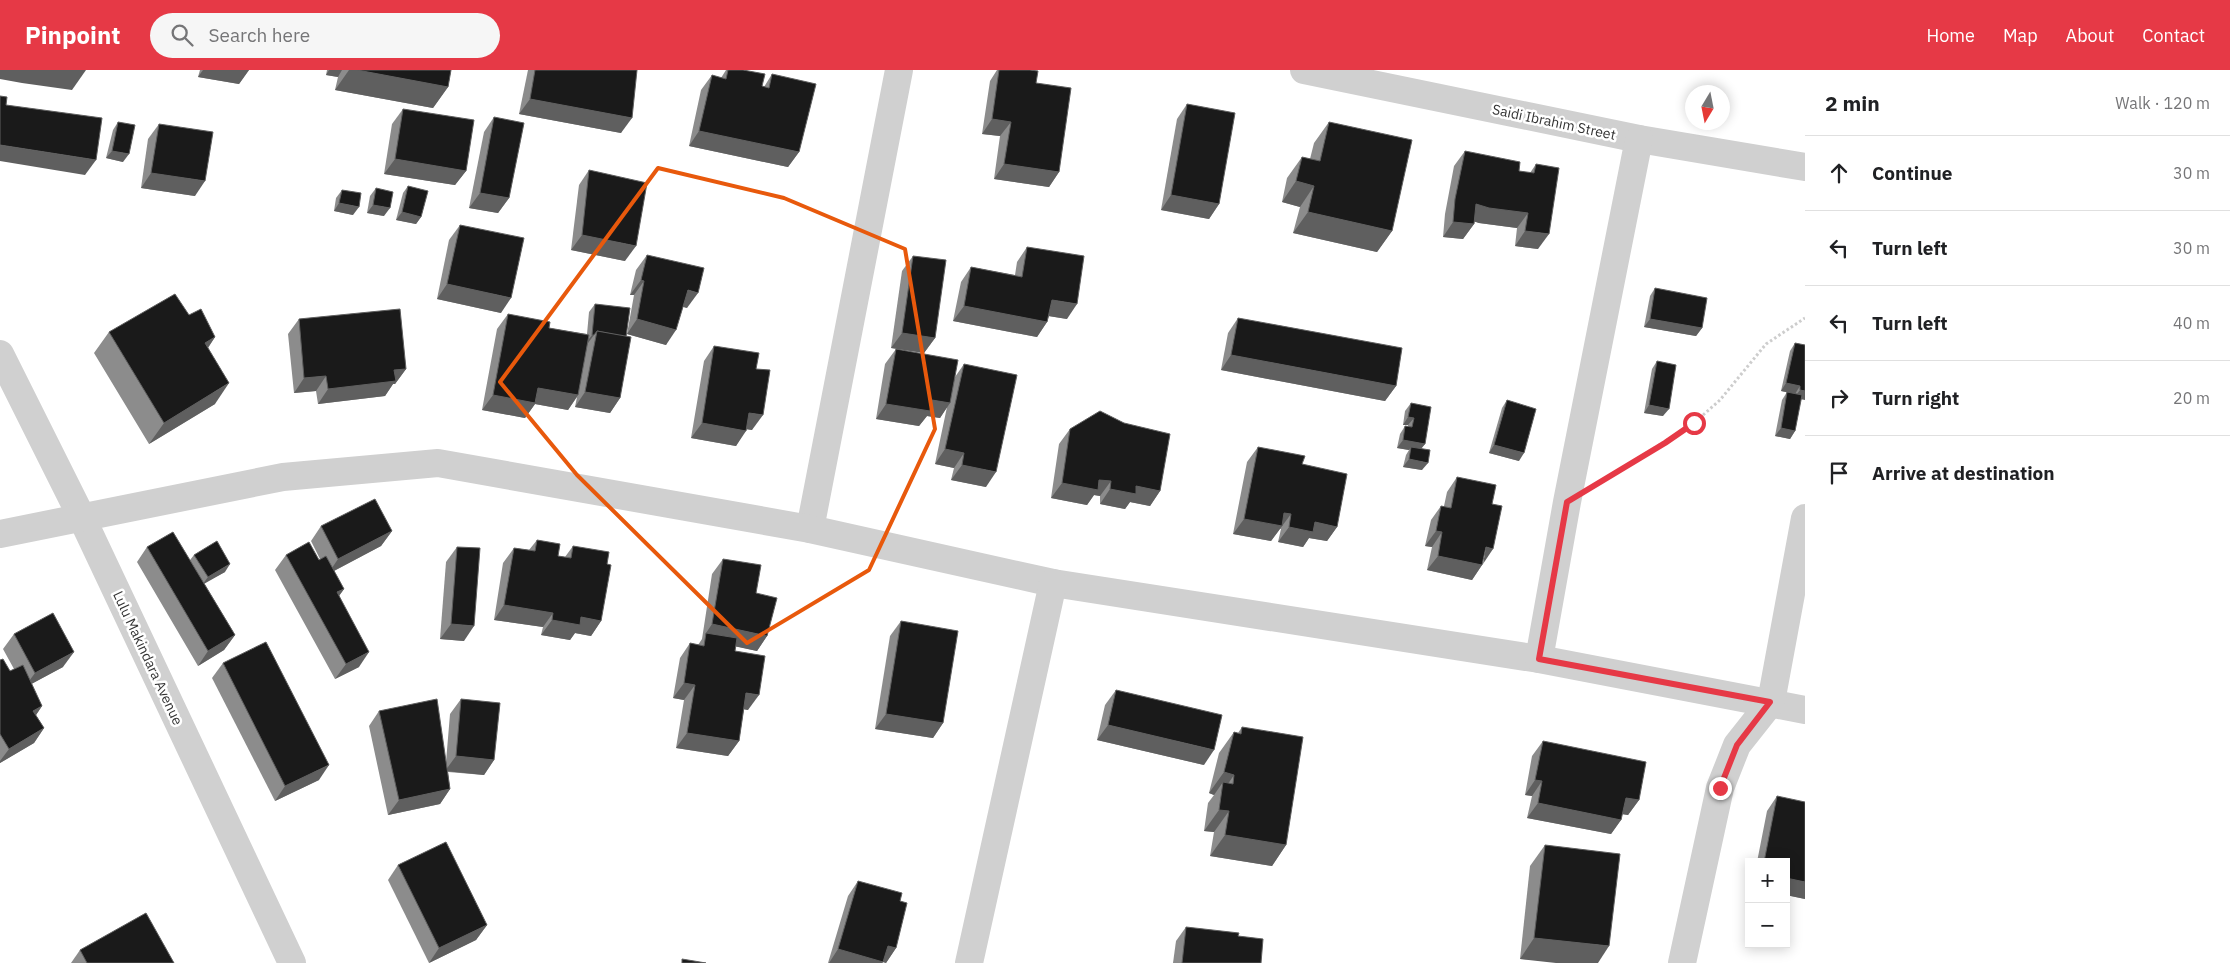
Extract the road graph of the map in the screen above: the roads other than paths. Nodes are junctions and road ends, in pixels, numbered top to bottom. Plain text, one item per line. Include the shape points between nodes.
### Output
1 (899, 70) edge
2 (1304, 70) edge
3 (1640, 139) junction
4 (1805, 167) edge
5 (0, 354) edge
6 (82, 518) junction
7 (1805, 518) edge
8 (810, 529) junction
9 (0, 534) edge
10 (1054, 583) junction
11 (1539, 659) junction
12 (1770, 702) junction
13 (1805, 710) edge
14 (292, 963) edge
15 (969, 963) edge
16 (1682, 963) edge

1 - 8 street
2 - 3 street, Saidi Ibrahim Street
3 - 4 street, Saidi Ibrahim Street
3 - 11 street
5 - 6 street, Lulu Makindara Avenue
6 - 8 street via 283,476 438,463
6 - 9 street
6 - 14 street, Lulu Makindara Avenue
7 - 12 street
8 - 10 street
10 - 11 street
10 - 15 street
11 - 12 street
12 - 13 street
12 - 16 street via 1737,745 1720,788

